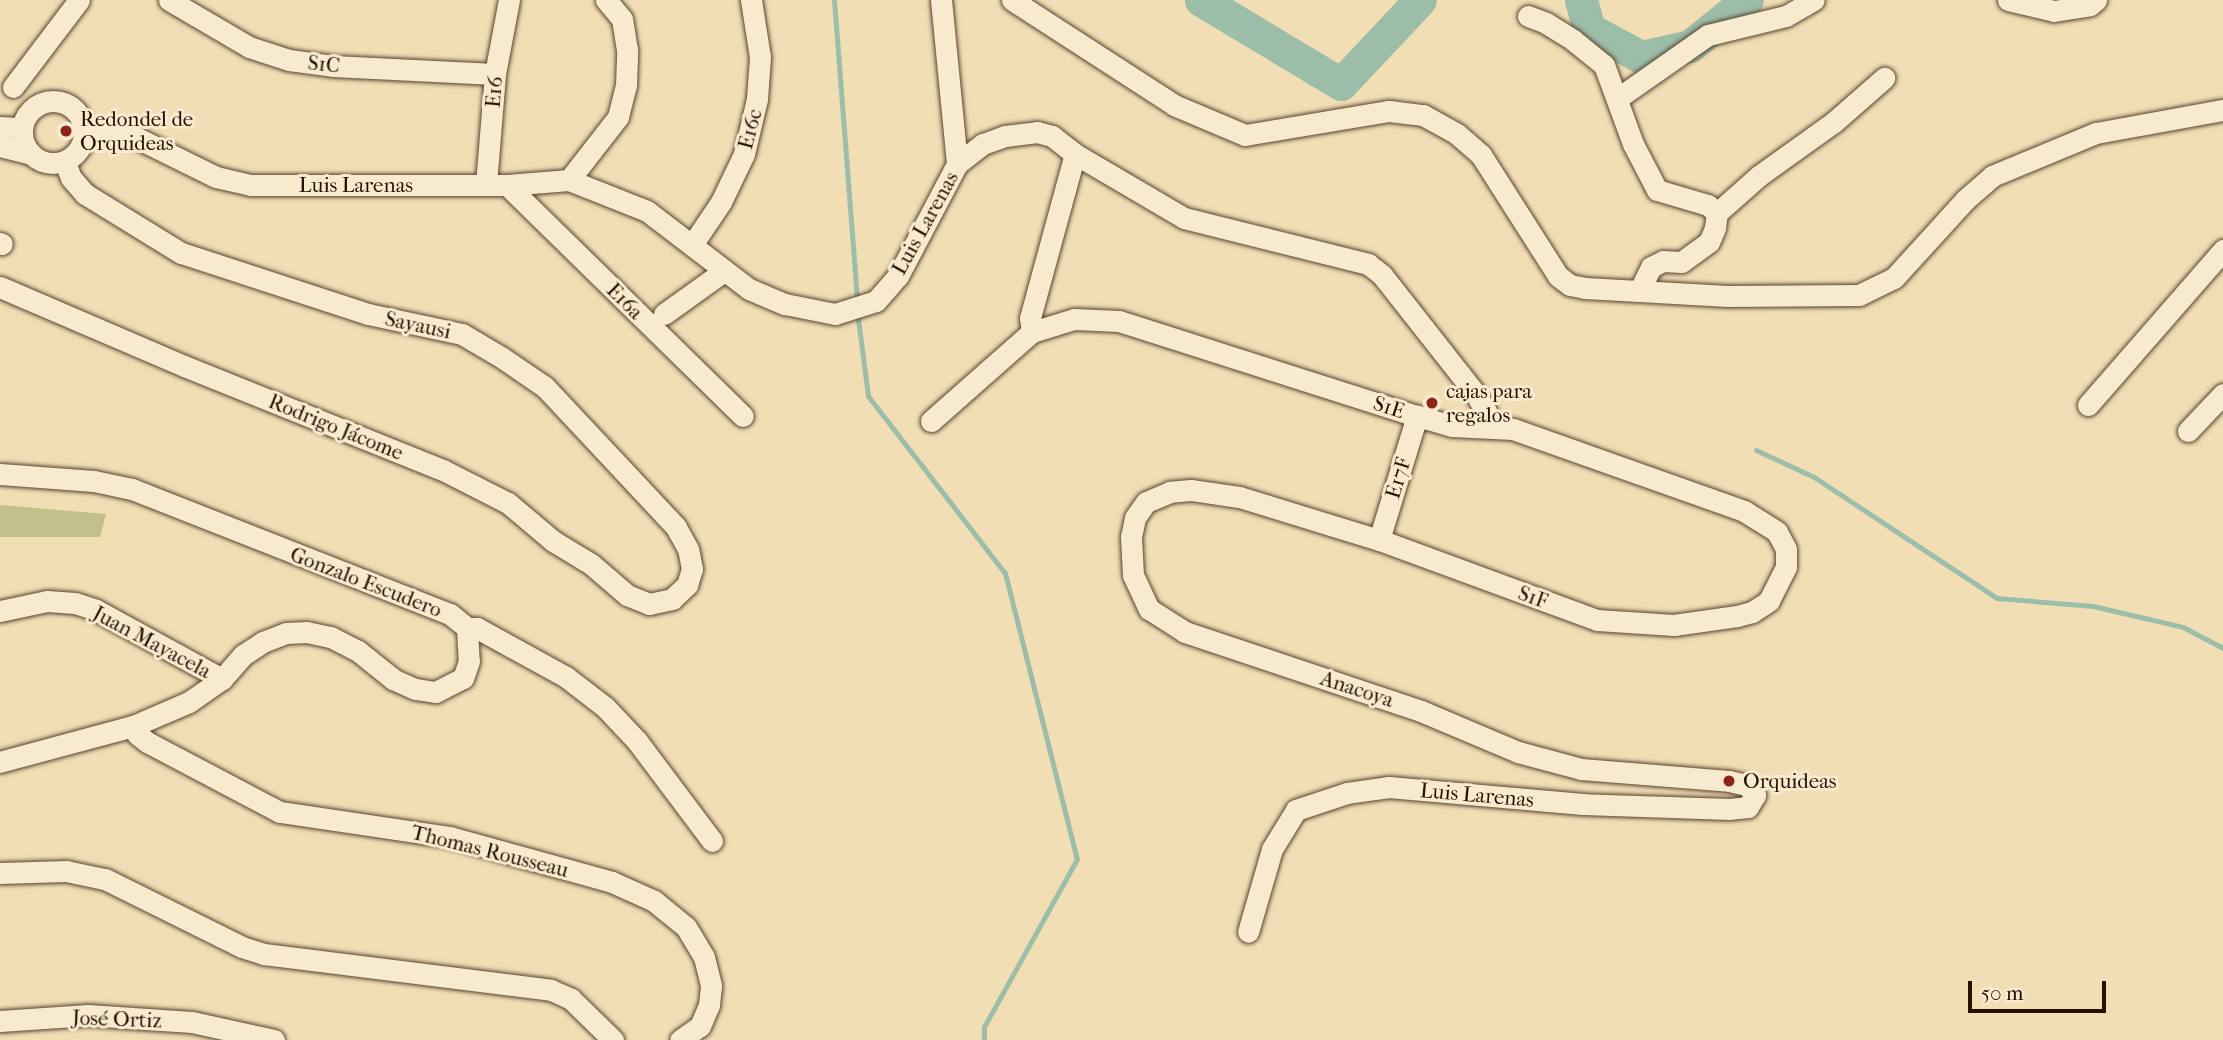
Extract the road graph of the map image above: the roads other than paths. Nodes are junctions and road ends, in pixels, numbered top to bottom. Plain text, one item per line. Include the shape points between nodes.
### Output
1 (79, 0) edge
2 (169, 0) edge
3 (509, 0) edge
4 (606, 0) edge
5 (751, 0) edge
6 (941, 0) edge
7 (1012, 0) edge
8 (1814, 0) edge
9 (2008, 0) edge
10 (2096, 0) edge
11 (1528, 16) dead end
12 (495, 74) junction
13 (1884, 78) dead end
14 (6, 80) edge
15 (1618, 98) junction
16 (2223, 110) edge
17 (27, 119) junction
18 (0, 127) edge
19 (85, 132) junction
20 (0, 146) edge
21 (31, 154) junction
22 (1074, 154) junction
23 (65, 162) junction
24 (957, 164) junction
25 (569, 180) junction
26 (497, 185) junction
27 (1717, 213) junction
28 (692, 246) junction
29 (2223, 250) edge
30 (724, 271) junction
31 (0, 287) edge
32 (1640, 290) junction
33 (664, 314) dead end
34 (1032, 332) junction
35 (2223, 394) edge
36 (2088, 405) dead end
37 (743, 416) dead end
38 (1417, 416) junction
39 (931, 421) dead end
40 (1488, 428) junction
41 (2188, 430) dead end
42 (0, 474) edge
43 (1191, 489) joint
44 (1744, 511) joint
45 (1379, 540) junction
46 (649, 604) joint
47 (0, 611) edge
48 (467, 628) junction
49 (222, 680) junction
50 (133, 726) junction
51 (0, 762) edge
52 (1729, 780) joint
53 (712, 841) dead end
54 (0, 873) edge
55 (1248, 932) dead end
56 (0, 1021) edge
57 (274, 1040) edge
58 (613, 1040) edge
59 (680, 1040) edge

1 - 14 street
2 - 12 street, S1C via 249,47 289,60
3 - 12 street, E16
4 - 25 street via 622,19 626,86 612,126
5 - 28 street, E16c via 760,57 757,99 744,154 721,202
6 - 24 street
7 - 32 street via 1174,105 1245,135 1389,111 1423,116 1457,134 1481,155 1558,276 1585,288
8 - 15 street via 1786,16 1708,35
9 - 10 street via 2054,11
11 - 15 street via 1592,54 1604,65
12 - 26 street, E16
13 - 27 street
14 - 17 street
15 - 27 street via 1633,144 1657,190 1708,205
16 - 32 street via 2096,133 1992,176 1894,278 1858,295 1728,296
17 - 18 street
17 - 19 street via 51,101 71,106
17 - 21 street via 22,137
19 - 23 street via 83,145
19 - 26 street, Luis Larenas via 137,138 216,177 250,185
20 - 21 street
21 - 23 street via 40,161
22 - 24 street, Luis Larenas via 1052,136 1037,132 983,144
22 - 34 street via 1030,318
22 - 40 street, Luis Larenas via 1184,218 1368,264 1382,275 1475,393 1486,411
23 - 46 street, Sayausi via 85,194 163,244 368,314 461,334 545,387 676,527 688,548 692,569 687,585 672,599
24 - 30 street, Luis Larenas via 898,276 876,300 824,313 749,289
25 - 26 street, Luis Larenas
25 - 28 street, Luis Larenas via 647,211
26 - 37 street, E16a
27 - 32 street via 1709,242 1681,262 1663,261 1651,267
28 - 30 street, Luis Larenas
29 - 36 street
30 - 33 street
31 - 46 street, Rodrigo Jácome via 443,470 508,503 627,595
34 - 38 street, S1E via 1074,319 1119,321
34 - 39 street
35 - 41 street
38 - 40 street, S1E via 1452,426
38 - 45 street, E17F
40 - 44 street, S1E via 1513,429
42 - 48 street, Gonzalo Escudero via 94,481 132,489 450,614
43 - 45 street, S1F via 1239,497
43 - 52 street, Anacoya via 1146,502 1135,518 1131,537 1133,575 1149,609 1185,632 1421,710 1518,752 1569,766
44 - 45 street, S1F via 1777,532 1786,549 1786,567 1769,601 1737,617 1674,625 1597,620
47 - 49 street, Juan Mayacela via 47,601 75,603 96,610
48 - 49 street, Gonzalo Escudero via 469,661 463,678 435,692 393,679 358,651 307,632 285,633 263,642
48 - 53 street via 477,628 566,677 604,707 637,741
49 - 50 street, Gonzalo Escudero via 189,702
50 - 51 street, Gonzalo Escudero
50 - 59 street, Thomas Rousseau via 147,741 280,812 450,837 612,882 654,901 686,927 704,957 711,986 700,1026
52 - 55 street, Luis Larenas via 1747,785 1755,795 1748,807 1584,804 1389,787 1347,793 1296,810 1272,849
54 - 58 street via 65,871 104,879 264,954 551,990 571,999
56 - 57 street, José Ortiz via 88,1015 192,1022

